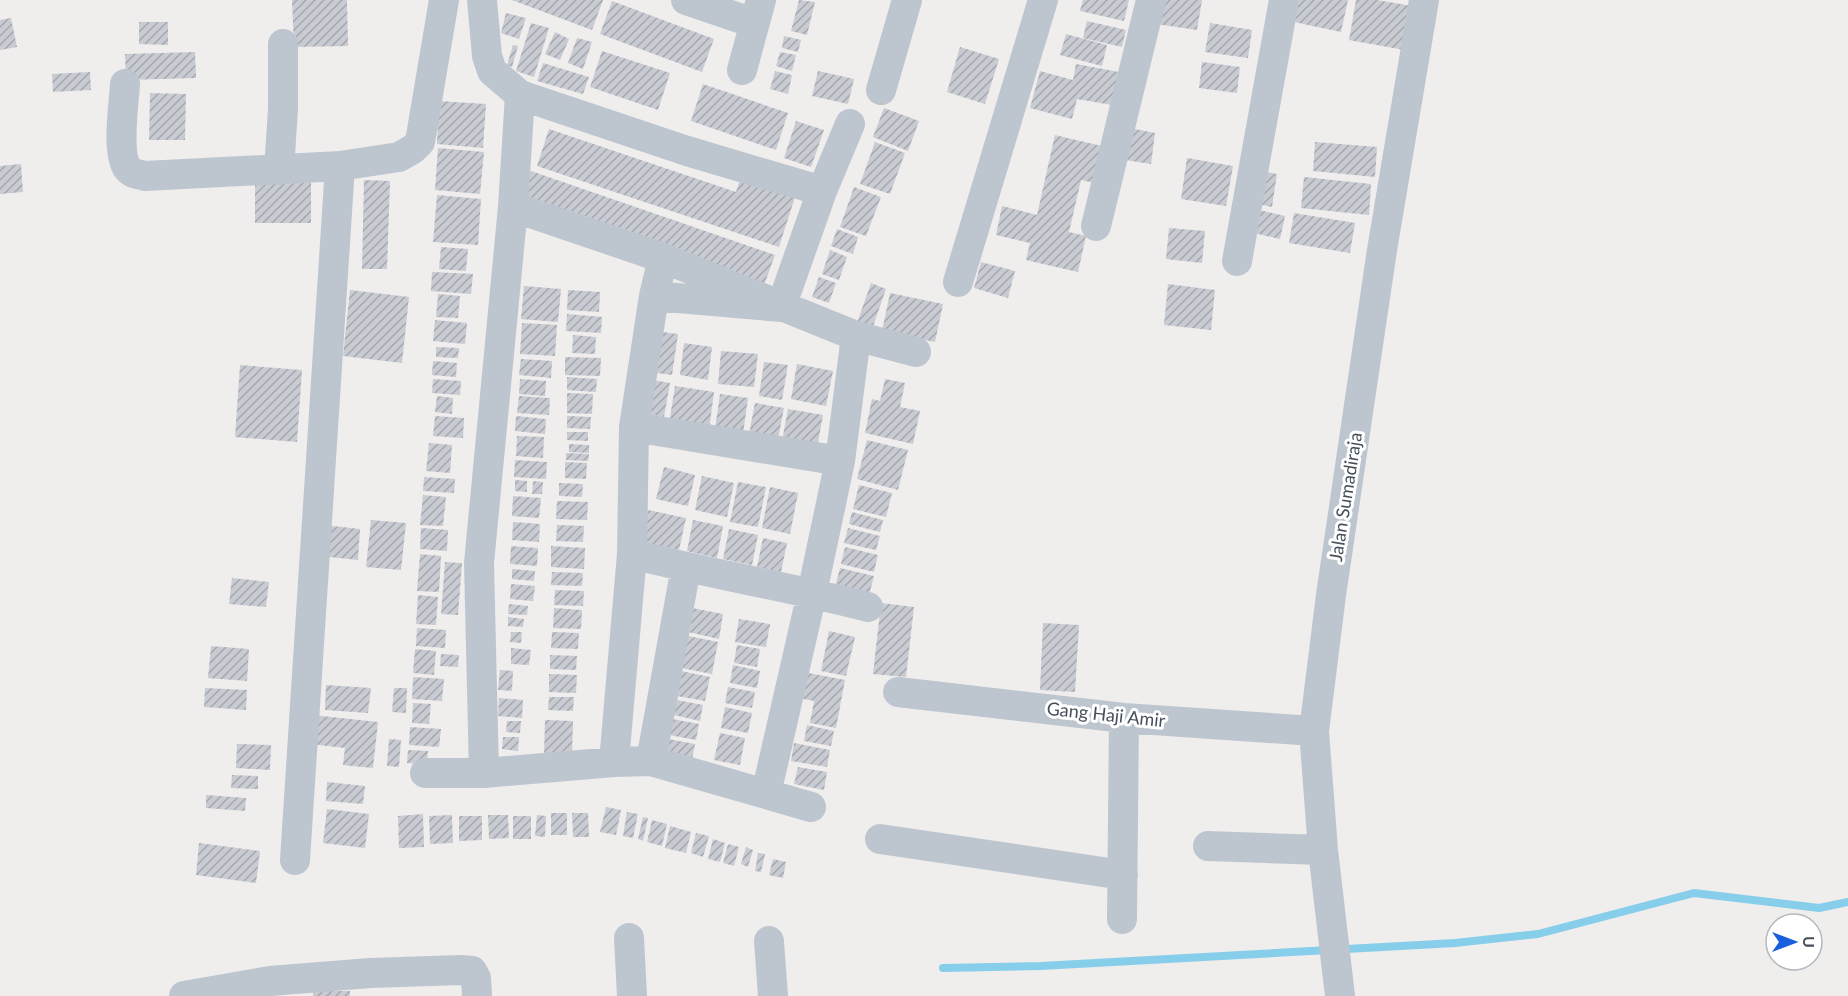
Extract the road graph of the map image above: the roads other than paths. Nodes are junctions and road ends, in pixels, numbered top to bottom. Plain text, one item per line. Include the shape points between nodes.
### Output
1 (444, 0) edge
2 (482, 0) edge
3 (686, 0) edge
4 (907, 0) edge
5 (1043, 0) edge
6 (1151, 0) edge
7 (1284, 0) edge
8 (1424, 0) edge
9 (758, 11) edge
10 (283, 44) dead end
11 (742, 70) dead end
12 (124, 84) dead end
13 (880, 90) dead end
14 (520, 95) junction
15 (850, 124) dead end
16 (340, 166) junction
17 (279, 170) junction
18 (822, 191) junction
19 (513, 207) junction
20 (1096, 225) dead end
21 (663, 258) junction
22 (1237, 261) dead end
23 (958, 282) dead end
24 (654, 296) junction
25 (781, 306) junction
26 (856, 336) junction
27 (916, 352) dead end
28 (634, 427) junction
29 (840, 460) junction
30 (632, 554) junction
31 (686, 567) junction
32 (812, 593) junction
33 (868, 608) dead end
34 (898, 692) dead end
35 (1124, 718) junction
36 (1314, 731) junction
37 (651, 761) junction
38 (614, 762) junction
39 (425, 773) dead end
40 (484, 773) junction
41 (766, 794) junction
42 (811, 807) dead end
43 (880, 839) dead end
44 (1208, 846) dead end
45 (1323, 850) junction
46 (295, 860) dead end
47 (1123, 874) junction
48 (1122, 919) dead end
49 (629, 938) dead end
50 (769, 941) dead end
51 (184, 996) edge
52 (477, 996) edge
53 (632, 996) edge
54 (773, 996) edge
55 (1340, 996) edge

1 - 16 street via 420,142 399,157
2 - 14 street via 492,72
3 - 9 street
4 - 13 street
5 - 23 street
6 - 20 street
7 - 22 street
8 - 36 street, Jalan Sumadiraja via 1330,595
9 - 11 street
10 - 17 street
12 - 17 street via 122,155 131,172 145,176
14 - 18 street
14 - 19 street
15 - 18 street
16 - 17 street
16 - 46 street
18 - 25 street
19 - 21 street
19 - 40 street via 479,563
21 - 24 street
21 - 25 street
24 - 25 street
24 - 28 street
25 - 26 street
26 - 27 street
26 - 29 street
28 - 29 street
28 - 30 street
29 - 32 street
30 - 31 street
30 - 38 street
31 - 32 street
31 - 37 street
32 - 33 street
32 - 41 street
34 - 35 street, Gang Haji Amir
35 - 36 street, Gang Haji Amir
35 - 47 street
36 - 45 street, Jalan Sumadiraja
37 - 38 street
37 - 41 street
38 - 40 street
39 - 40 street
41 - 42 street
43 - 47 street
44 - 45 street
45 - 55 street, Jalan Sumadiraja
47 - 48 street
49 - 53 street
50 - 54 street
51 - 52 street via 270,981 370,972 462,970 472,971

